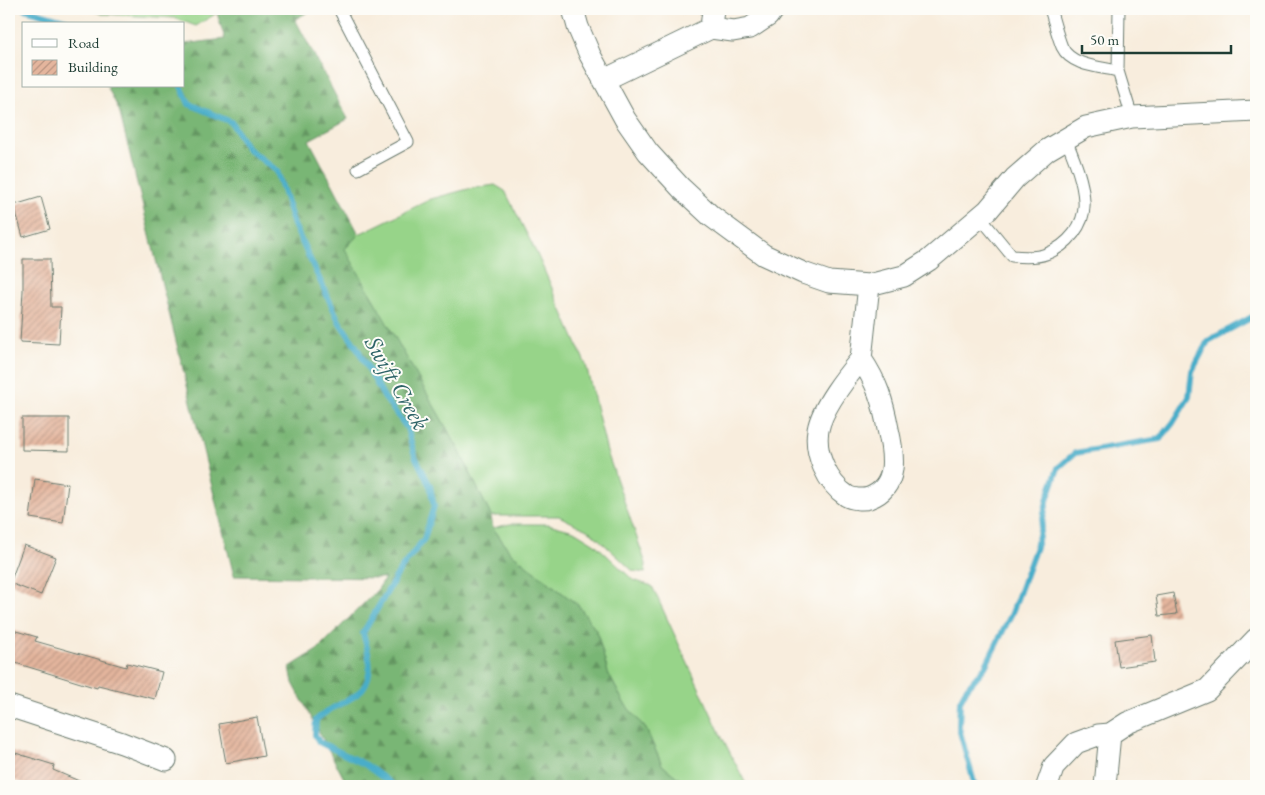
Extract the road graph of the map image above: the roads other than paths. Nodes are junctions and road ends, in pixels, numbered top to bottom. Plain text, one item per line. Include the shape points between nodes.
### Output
1 (339, 9) edge
2 (573, 9) edge
3 (773, 9) edge
4 (1050, 9) edge
5 (1119, 9) edge
6 (712, 18) edge
7 (1118, 71) junction
8 (604, 80) junction
9 (1256, 111) edge
10 (1132, 117) junction
11 (1066, 139) junction
12 (358, 169) dead end
13 (980, 217) junction
14 (869, 285) junction
15 (862, 359) junction
16 (1256, 639) edge
17 (9, 706) edge
18 (1110, 734) junction
19 (166, 760) dead end
20 (1047, 786) edge
21 (1104, 786) edge

1 - 12 lane via 408,142
2 - 8 street via 590,56
3 - 6 street via 750,28 733,31
4 - 7 lane via 1063,48 1073,59
5 - 7 lane
6 - 8 street
7 - 10 lane
8 - 14 street via 648,152 711,216 764,255 803,273 829,282
9 - 10 street
10 - 11 street via 1086,128
11 - 13 street via 1047,150 1015,178
11 - 13 lane via 1080,176 1084,203 1080,225 1068,240 1046,254 1012,256
13 - 14 street via 929,260 904,276
14 - 15 street
15 - 15 street via 873,376 882,401 892,453 888,485 877,495 865,499 848,497 836,487 820,460 818,444 818,429 824,413 842,383
16 - 18 street via 1207,690 1126,722
17 - 19 street
18 - 20 street via 1076,743 1054,766
18 - 21 street

